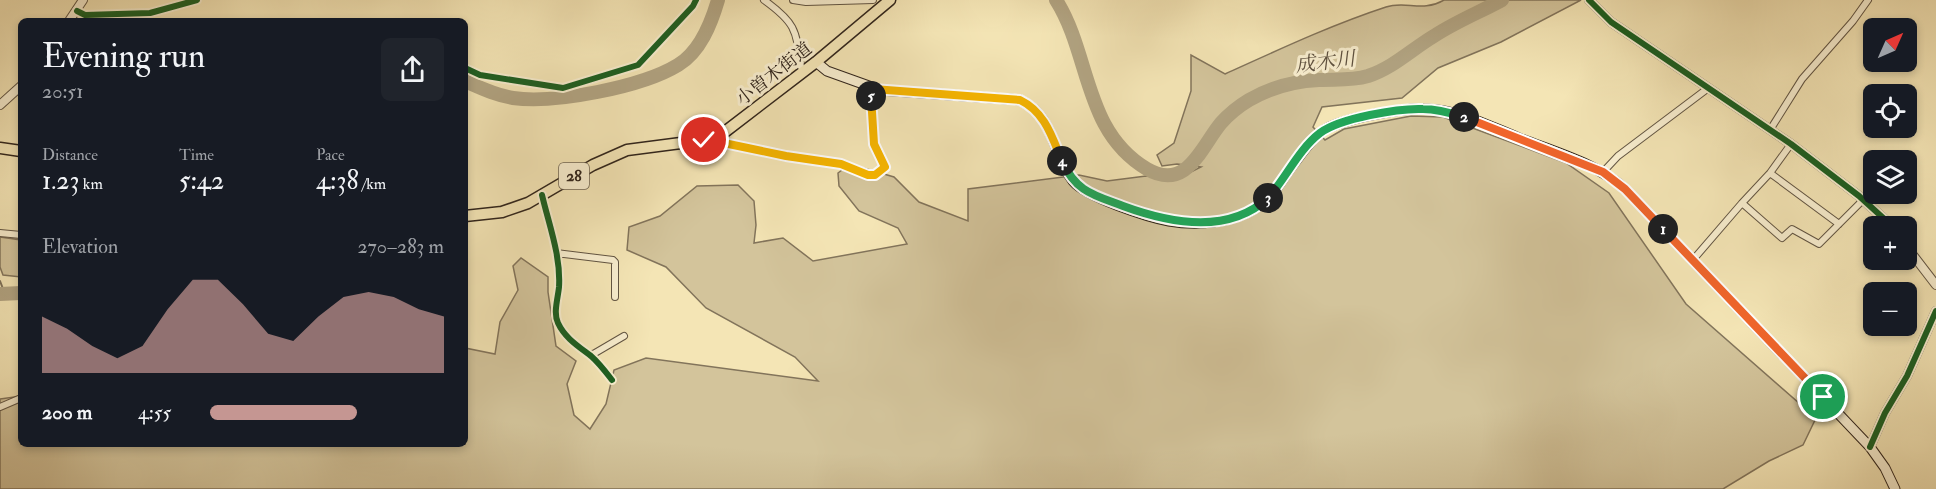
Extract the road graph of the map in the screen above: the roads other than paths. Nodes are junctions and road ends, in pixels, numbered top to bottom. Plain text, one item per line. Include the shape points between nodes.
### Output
1 (82, 0) edge
2 (196, 0) edge
3 (696, 0) edge
4 (765, 0) edge
5 (793, 0) edge
6 (873, 0) edge
7 (890, 0) edge
8 (1589, 0) edge
9 (1868, 0) edge
10 (77, 11) junction
11 (71, 18) edge
12 (816, 62) junction
13 (468, 70) edge
14 (804, 72) junction
15 (18, 89) edge
16 (873, 89) junction
17 (1707, 89) junction
18 (0, 105) edge
19 (1770, 130) junction
20 (714, 136) junction
21 (1791, 144) junction
22 (0, 148) edge
23 (18, 151) edge
24 (1603, 172) junction
25 (1770, 173) junction
26 (542, 195) junction
27 (1863, 200) joint
28 (1742, 203) junction
29 (1867, 204) edge
30 (468, 216) edge
31 (1881, 216) edge
32 (1839, 224) junction
33 (0, 233) edge
34 (18, 235) edge
35 (556, 253) junction
36 (1917, 260) edge
37 (1692, 261) junction
38 (1936, 285) edge
39 (615, 297) dead end
40 (1936, 311) edge
41 (624, 336) dead end
42 (589, 355) junction
43 (612, 381) dead end
44 (18, 399) edge
45 (0, 406) edge
46 (1870, 447) junction
47 (1895, 489) edge

1 - 10 street
2 - 10 street via 150,13 85,15
3 - 13 street via 638,64 590,81 563,88
4 - 14 street via 796,32
5 - 6 street
7 - 12 main road, 小曽木街道 / 28
8 - 17 street via 1611,22
9 - 19 street via 1802,79
10 - 11 street
12 - 14 main road, 小曽木街道 / 28
12 - 16 main road via 827,71
14 - 20 main road, 小曽木街道 / 28 via 739,123
15 - 18 street
16 - 20 street via 874,144 885,167 875,175 841,164 719,142
16 - 24 main road via 1020,100 1045,121 1069,175 1081,189 1139,212 1183,222 1223,220 1257,207 1275,190 1302,152 1330,127 1409,110 1438,110 1461,116
17 - 19 street
17 - 24 street via 1618,156
19 - 21 street
20 - 26 main road, 小曽木街道 / 28 via 627,150 601,160
21 - 25 street
21 - 27 street
22 - 23 main road
24 - 37 main road via 1625,189
25 - 28 street
25 - 32 street
26 - 30 main road, 小曽木街道 / 28 via 502,212
26 - 35 street
27 - 32 street
28 - 32 street via 1782,238 1792,229 1819,244
28 - 37 street
29 - 31 street
33 - 34 street
35 - 39 street via 613,260
35 - 42 street via 556,321 578,348
36 - 38 street
37 - 46 main road
40 - 46 street
41 - 42 street
42 - 43 street
44 - 45 street
46 - 47 main road via 1886,468

